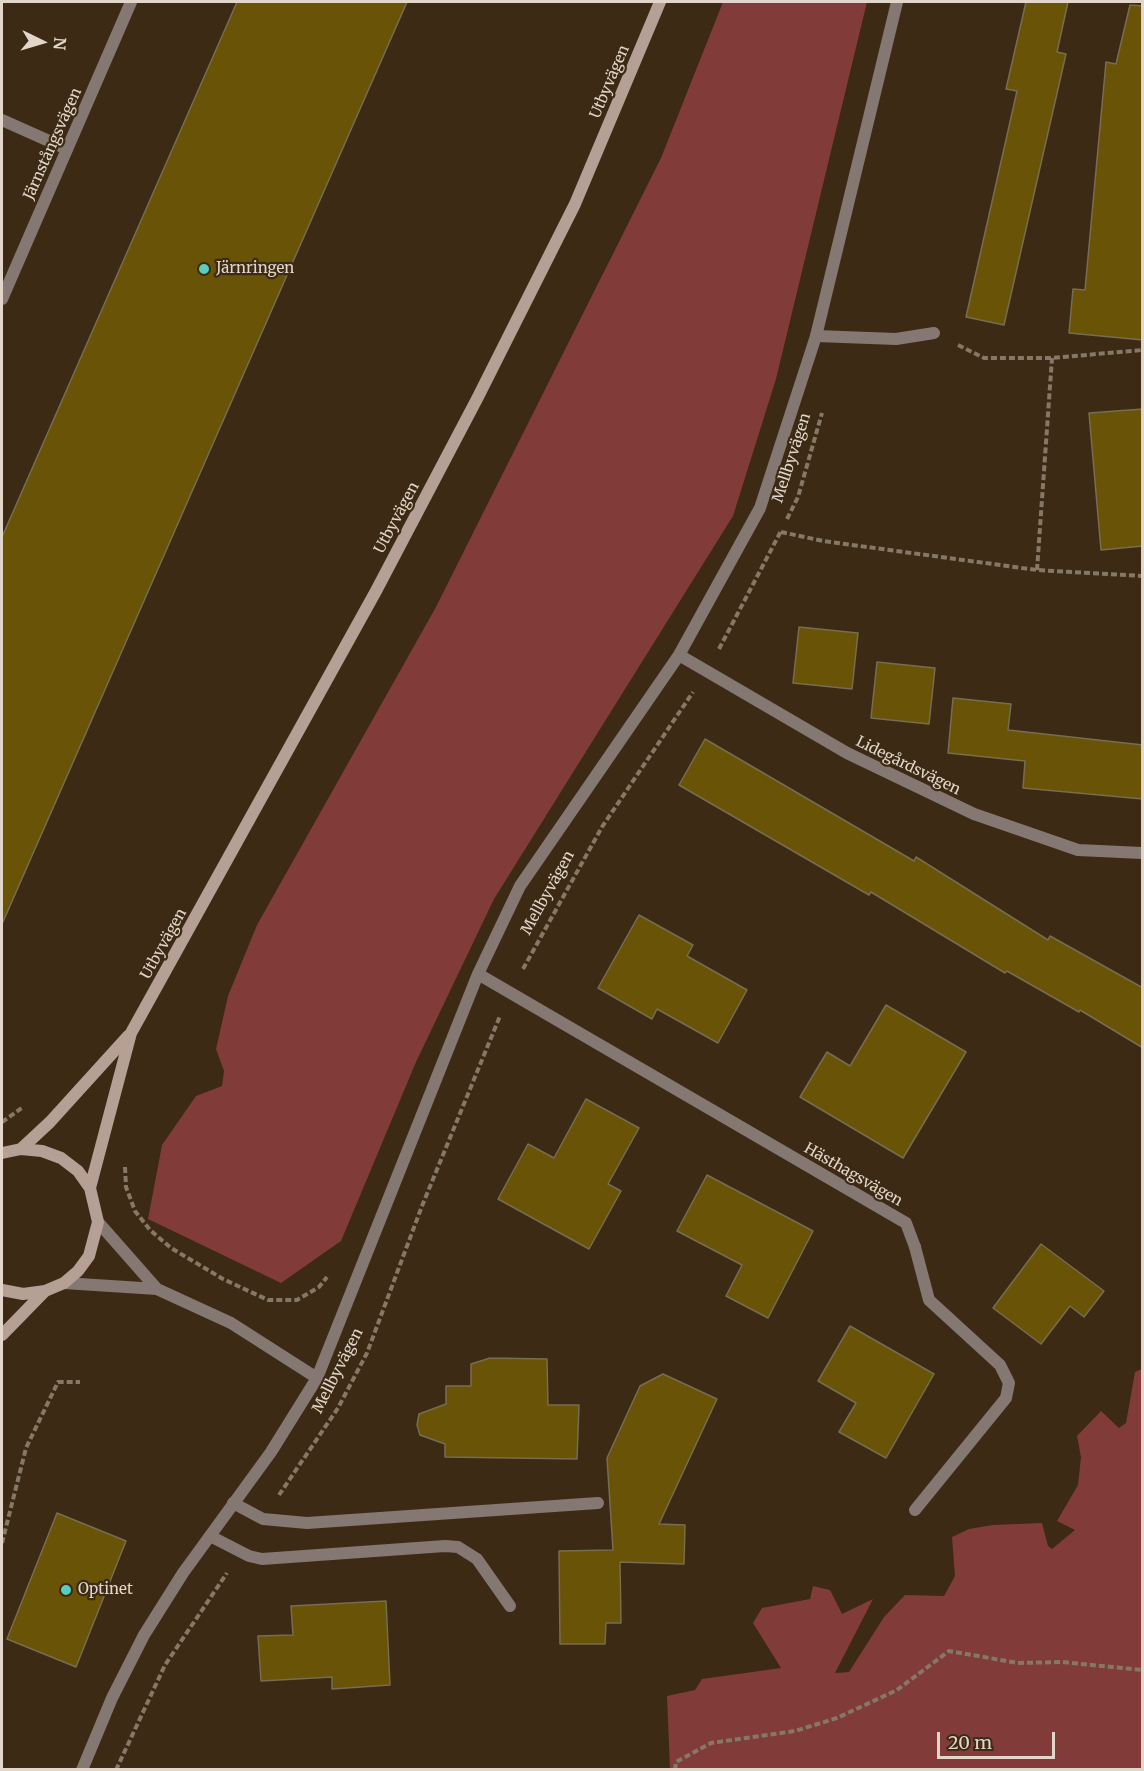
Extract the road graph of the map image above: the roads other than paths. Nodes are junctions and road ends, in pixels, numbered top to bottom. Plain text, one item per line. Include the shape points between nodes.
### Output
1 (132, 2) edge
2 (660, 2) edge
3 (897, 2) edge
4 (2, 120) edge
5 (67, 149) junction
6 (2, 299) edge
7 (934, 333) road end
8 (816, 336) junction
9 (680, 655) junction
10 (1143, 853) edge
11 (478, 974) junction
12 (131, 1033) junction
13 (21, 1149) junction
14 (2, 1153) edge
15 (90, 1188) junction
16 (98, 1222) junction
17 (64, 1283) junction
18 (157, 1289) junction
19 (2, 1290) edge
20 (45, 1291) junction
21 (2, 1335) edge
22 (317, 1378) junction
23 (233, 1503) junction
24 (598, 1503) dead end
25 (915, 1510) dead end
26 (210, 1536) junction
27 (510, 1606) dead end
28 (82, 1770) edge

1 - 5 street, Järnstångsvägen
2 - 12 main road, Utbyvägen via 575,204 478,397 370,602
3 - 8 street, Mellbyvägen
4 - 5 street
5 - 6 street, Järnstångsvägen
7 - 8 street via 896,339
8 - 9 street, Mellbyvägen via 760,508
9 - 10 street, Lidegårdsvägen via 847,753 974,814 1078,850
9 - 11 street, Mellbyvägen via 520,886
11 - 22 street, Mellbyvägen
11 - 25 street, Hästhagsvägen via 906,1223 929,1300 1000,1365 1009,1383 1006,1398
12 - 13 main road, Utbyvägen
12 - 15 main road, Utbyvägen
13 - 14 main road, Utbyvägen
13 - 15 main road, Utbyvägen via 42,1150 61,1158 78,1171
15 - 16 main road, Utbyvägen
16 - 17 main road, Utbyvägen via 88,1256
16 - 18 street, Mellbyvägen
17 - 18 street, Mellbyvägen
17 - 20 main road, Utbyvägen
18 - 22 street, Mellbyvägen via 231,1323
19 - 20 main road, Utbyvägen via 23,1294
20 - 21 main road, Utbyvägen
22 - 23 street, Mellbyvägen via 271,1452
23 - 24 street via 263,1518 307,1523
23 - 26 street, Mellbyvägen
26 - 27 street via 256,1558 279,1560 458,1547 477,1559
26 - 28 street, Mellbyvägen via 144,1635

